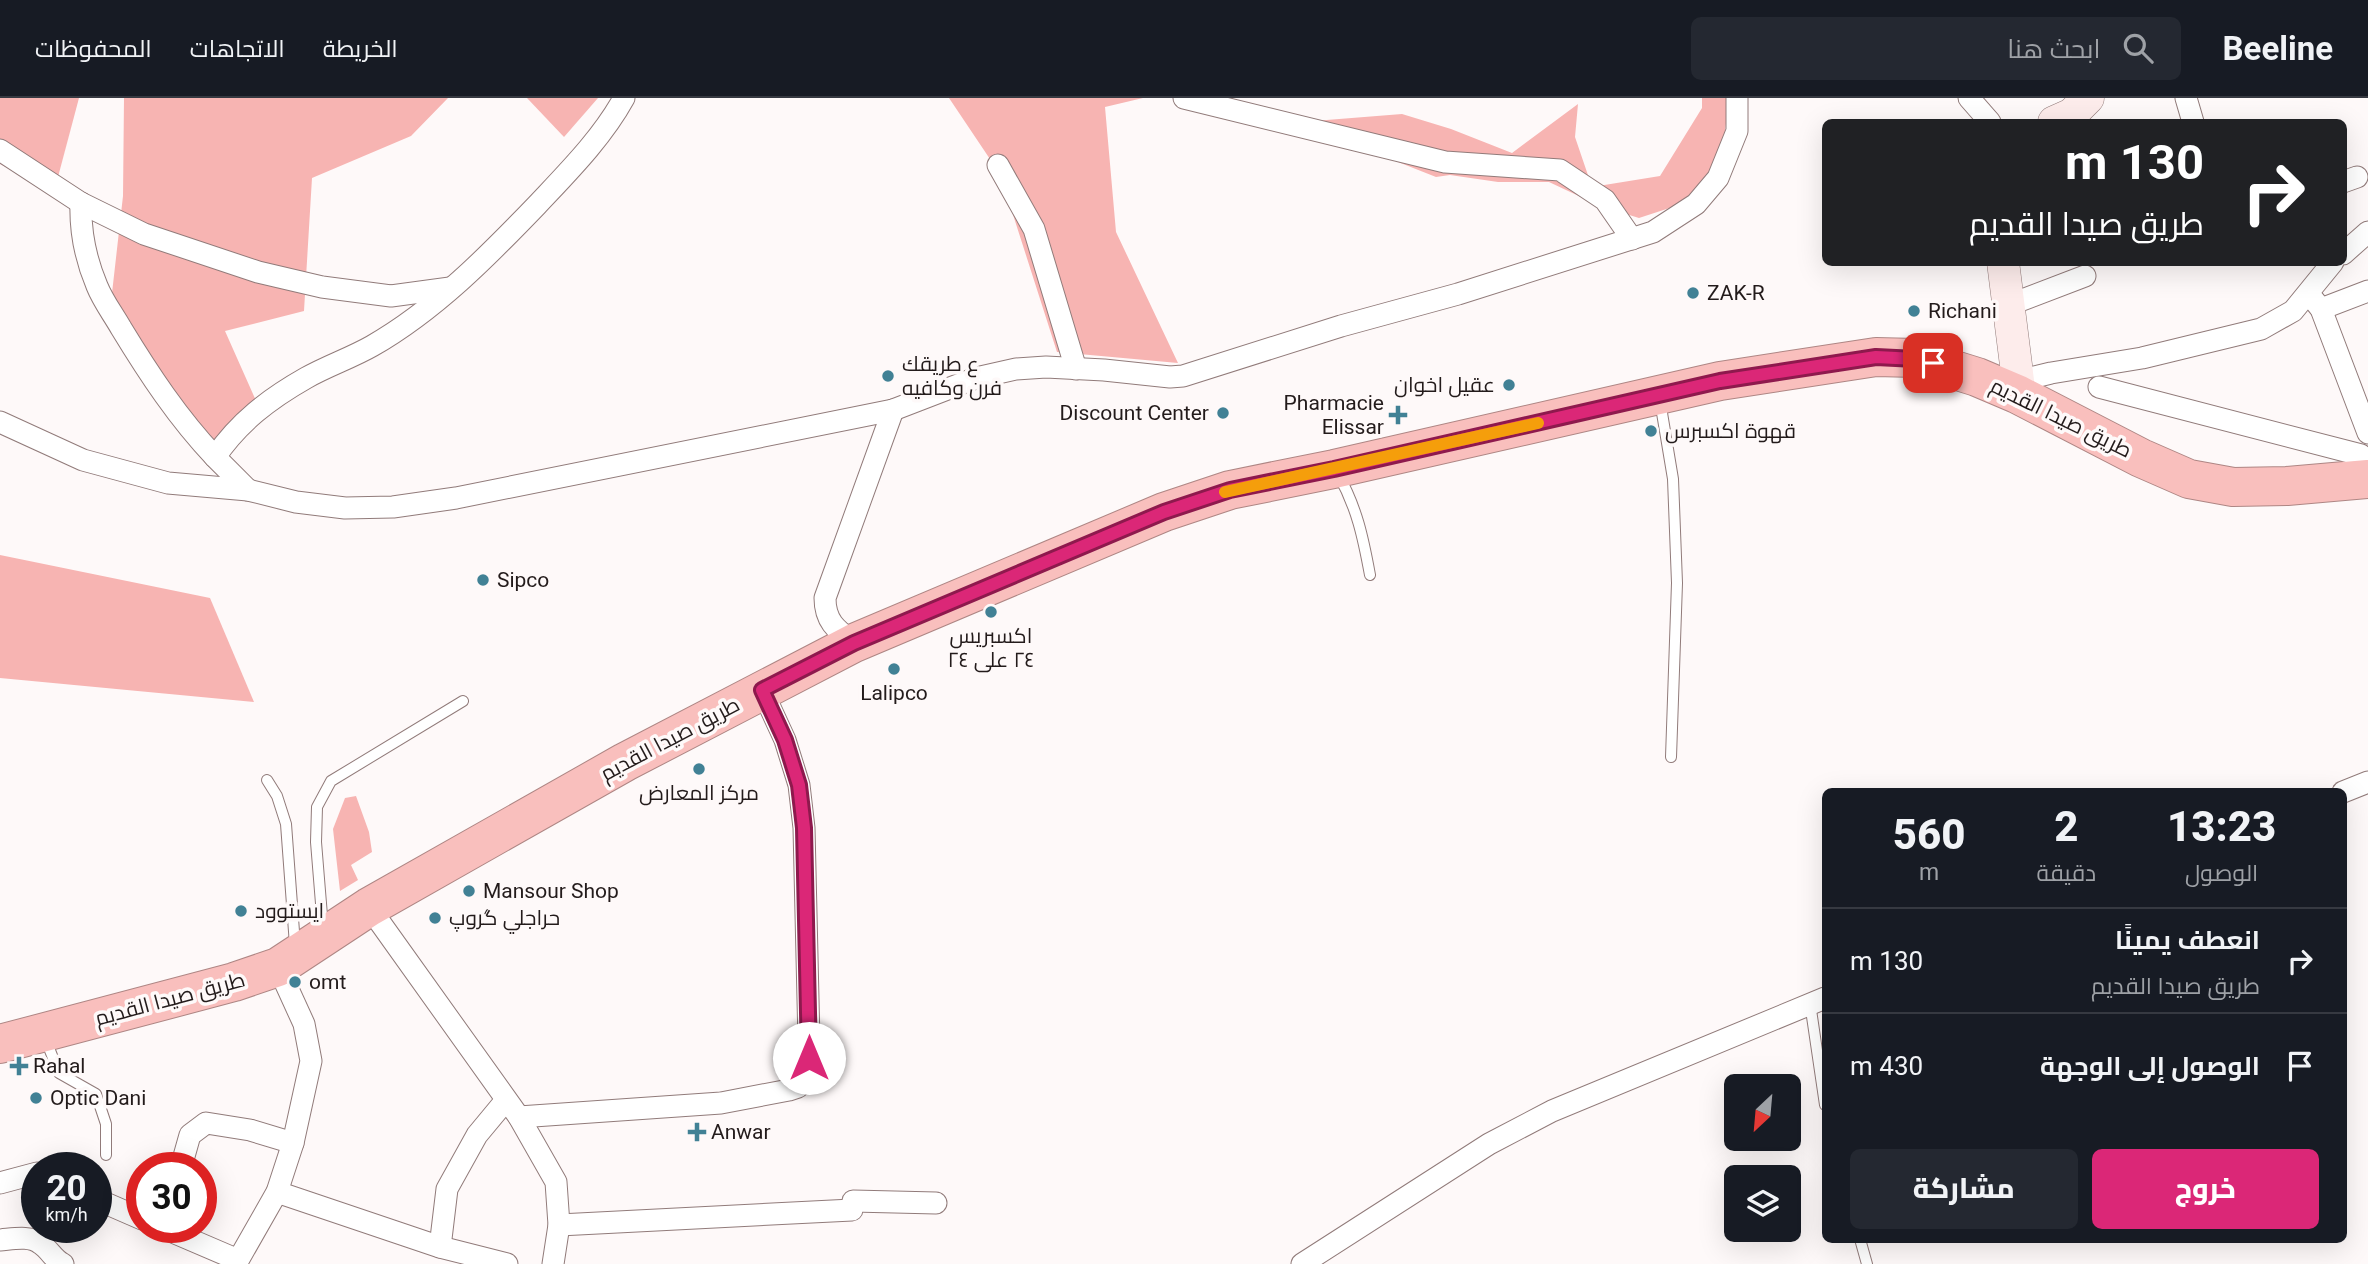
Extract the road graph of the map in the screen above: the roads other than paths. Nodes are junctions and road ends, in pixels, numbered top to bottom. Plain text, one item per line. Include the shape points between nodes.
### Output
1 (624, 98) edge
2 (1184, 98) edge
3 (1737, 98) edge
4 (1969, 98) edge
5 (2088, 98) edge
6 (2186, 98) edge
7 (1987, 119) edge
8 (2063, 119) edge
9 (2192, 119) edge
10 (0, 150) edge
11 (998, 165) dead end
12 (81, 203) junction
13 (2368, 232) edge
14 (1632, 239) junction
15 (2347, 250) edge
16 (2004, 266) edge
17 (2331, 266) edge
18 (2085, 276) dead end
19 (452, 288) junction
20 (2368, 291) edge
21 (2315, 302) junction
22 (2009, 305) junction
23 (1076, 369) junction
24 (2017, 387) junction
25 (2099, 387) dead end
26 (1659, 395) junction
27 (893, 410) junction
28 (0, 422) edge
29 (2368, 433) edge
30 (215, 457) junction
31 (2368, 462) edge
32 (1334, 469) junction
33 (2368, 479) edge
34 (248, 490) junction
35 (1370, 575) dead end
36 (854, 643) junction
37 (762, 690) junction
38 (463, 701) dead end
39 (1671, 757) dead end
40 (267, 779) dead end
41 (2368, 782) edge
42 (2347, 790) edge
43 (369, 907) junction
44 (299, 953) junction
45 (1818, 1001) edge
46 (43, 1032) junction
47 (0, 1044) edge
48 (1822, 1060) edge
49 (506, 1100) junction
50 (519, 1117) junction
51 (293, 1143) junction
52 (106, 1152) edge
53 (185, 1152) edge
54 (21, 1177) edge
55 (0, 1183) edge
56 (277, 1192) junction
57 (936, 1203) dead end
58 (559, 1224) junction
59 (0, 1240) edge
60 (195, 1243) edge
61 (1861, 1243) edge
62 (440, 1247) junction
63 (237, 1262) edge
64 (1305, 1263) edge
65 (63, 1264) edge
66 (507, 1264) edge
67 (553, 1264) edge
68 (1867, 1264) edge

1 - 19 street via 570,170
2 - 14 street via 1445,162 1560,170 1605,200
3 - 14 street via 1737,131 1718,178 1696,204 1653,232
4 - 7 street
5 - 8 street
6 - 9 street
10 - 12 street
11 - 23 street via 1034,229
12 - 19 street via 144,234 289,281 391,296
12 - 30 street via 82,234 97,289 170,404
13 - 15 street
14 - 23 street via 1183,376
16 - 22 street
17 - 21 street
18 - 22 street
19 - 30 street via 373,345 259,407
20 - 21 street
21 - 24 street via 2261,329 2142,358 2051,373
21 - 29 street
22 - 24 street
23 - 27 street via 1016,369 976,378
24 - 26 highway, طريق صيدا القديم via 1927,361 1876,357
24 - 33 highway, طريق صيدا القديم via 2141,458 2189,478 2233,487
25 - 31 street via 2361,455
26 - 32 highway, طريق صيدا القديم
26 - 39 lane via 1673,479 1677,583
27 - 34 street via 393,507 345,508
27 - 36 street via 825,598 832,626
28 - 34 street via 83,460 117,470 168,483
30 - 34 street
32 - 35 lane via 1359,520
32 - 36 highway, طريق صيدا القديم via 1230,490 1164,512
36 - 37 highway, طريق صيدا القديم
37 - 43 highway, طريق صيدا القديم
37 - 50 street via 799,785 804,828 809,1042 804,1082 789,1090 721,1102
38 - 44 lane via 331,781 317,807
40 - 44 lane via 278,796 286,824
41 - 42 street
43 - 44 highway, طريق صيدا القديم
43 - 49 street
44 - 46 highway, طريق صيدا القديم via 233,982
44 - 51 street via 311,1061
45 - 48 lane
45 - 64 street via 1552,1111 1489,1144
46 - 47 highway, طريق صيدا القديم
46 - 52 lane via 59,1073 96,1094 106,1124
49 - 50 street
49 - 62 street via 477,1135 447,1189
50 - 58 street via 556,1182
51 - 53 street via 206,1123 190,1135
51 - 56 street
54 - 55 street
56 - 62 street
56 - 63 street
57 - 58 street via 853,1202 852,1210
58 - 67 street
59 - 65 street via 40,1242
60 - 63 street
61 - 68 lane
62 - 66 street

